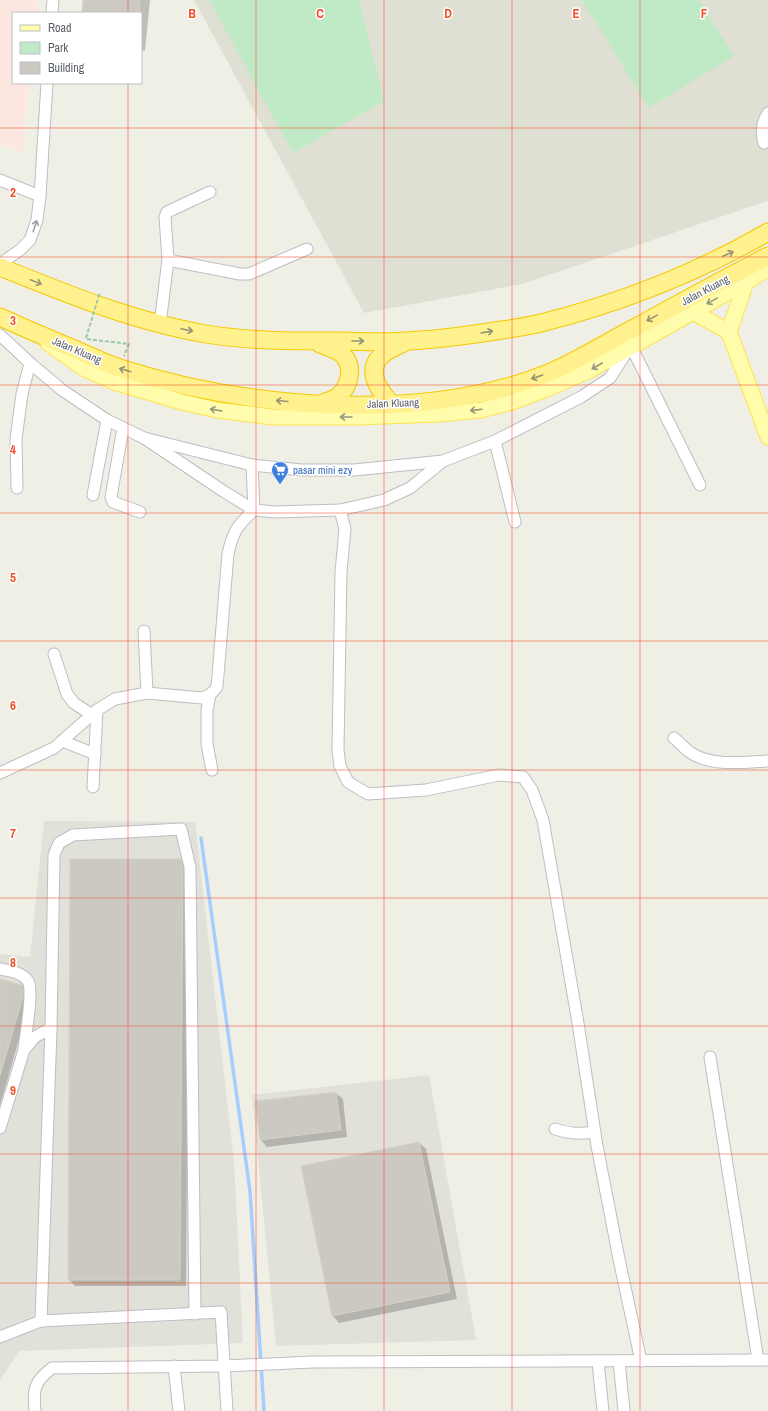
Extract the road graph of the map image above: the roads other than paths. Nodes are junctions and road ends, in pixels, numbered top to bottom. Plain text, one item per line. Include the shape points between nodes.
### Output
1 (53, 0) edge
2 (52, 12) edge
3 (47, 84) edge
4 (768, 113) edge
5 (764, 143) dead end
6 (0, 180) edge
7 (210, 192) dead end
8 (40, 196) junction
9 (768, 232) edge
10 (307, 249) dead end
11 (768, 256) edge
12 (168, 260) junction
13 (0, 264) edge
14 (0, 268) edge
15 (768, 268) edge
16 (746, 282) junction
17 (693, 312) junction
18 (0, 317) edge
19 (160, 324) junction
20 (32, 332) junction
21 (729, 332) junction
22 (0, 335) edge
23 (314, 341) junction
24 (405, 342) junction
25 (631, 346) junction
26 (30, 363) junction
27 (321, 404) junction
28 (393, 405) junction
29 (107, 420) junction
30 (123, 428) junction
31 (768, 437) edge
32 (144, 438) junction
33 (495, 441) junction
34 (443, 461) junction
35 (252, 465) junction
36 (700, 485) dead end
37 (17, 488) dead end
38 (93, 495) dead end
39 (254, 510) junction
40 (340, 510) junction
41 (140, 512) dead end
42 (515, 522) dead end
43 (144, 631) dead end
44 (54, 654) dead end
45 (147, 693) junction
46 (210, 695) junction
47 (95, 713) junction
48 (674, 738) dead end
49 (62, 741) junction
50 (95, 754) junction
51 (768, 761) edge
52 (212, 770) dead end
53 (0, 773) edge
54 (93, 787) dead end
55 (0, 969) edge
56 (51, 1028) junction
57 (24, 1050) junction
58 (710, 1057) dead end
59 (0, 1128) edge
60 (555, 1129) dead end
61 (595, 1132) junction
62 (195, 1314) junction
63 (41, 1321) junction
64 (0, 1337) edge
65 (763, 1360) edge
66 (619, 1361) junction
67 (641, 1361) junction
68 (598, 1362) junction
69 (174, 1366) junction
70 (224, 1366) junction
71 (36, 1411) edge
72 (179, 1411) edge
73 (227, 1411) edge
74 (603, 1411) edge
75 (624, 1411) edge

1 - 2 street
3 - 8 street
4 - 5 street via 762,124
6 - 8 street
7 - 12 street via 167,212 165,217
13 -> 8 street via 30,240 37,220
24 -> 9 highway, Jalan Kluang via 539,324 592,308 693,271
10 - 12 street via 249,274
11 -> 28 highway, Jalan Kluang via 551,372 507,387 442,400
12 - 19 street
14 -> 19 highway, Jalan Kluang via 109,309
15 - 16 main road
16 -> 17 main road
16 - 21 main road
17 - 21 main road
17 - 25 main road
18 - 20 highway, Jalan Kluang
19 -> 23 highway, Jalan Kluang via 207,334
25 -> 20 main road via 590,370 544,390 481,410 364,417 274,416 217,410 114,382 85,369
27 -> 20 highway, Jalan Kluang via 246,397 162,381 118,368
21 - 31 main road
22 - 26 street
23 -> 24 highway, Jalan Kluang
23 - 27 highway via 342,354 349,364 350,375 346,387 339,396
24 - 28 highway via 381,356 374,366 375,380
25 - 33 street via 610,378 581,397
25 - 36 street
26 - 29 street via 62,390
26 - 37 street via 22,394 16,439
27 - 28 highway, Jalan Kluang
29 - 30 street
29 - 38 street
30 - 32 street
30 - 41 street via 111,497 113,502
32 - 35 street
32 - 39 street
33 - 34 street
33 - 42 street
34 - 35 street via 354,470 302,470
34 - 40 street via 410,488 384,500
35 - 39 street
39 - 40 street
39 - 46 street via 240,523 230,542 217,687
40 - 61 street via 345,529 341,572 338,750 340,766 348,782 368,794 426,790 499,775 523,777 532,790 543,820
43 - 45 street
44 - 47 street via 67,694 74,703
45 - 46 street via 202,698
45 - 47 street via 115,699
46 - 52 street via 207,710 207,744
47 - 49 street
47 - 50 street
48 - 51 street via 690,753 702,759 716,762
49 - 50 street
49 - 53 street via 54,748
50 - 54 street
55 - 57 street via 19,973 28,981 31,992
56 - 57 street via 35,1037
56 - 62 street via 54,855 59,843 73,835 181,830 190,867
56 - 63 street
57 - 59 street
58 - 65 street
60 - 61 street via 576,1134
61 - 67 street
62 - 63 street
62 - 70 street via 220,1312
63 - 64 street
65 - 67 street
66 - 67 street
66 - 68 street
66 - 75 street
68 - 70 street via 276,1363
68 - 74 street
69 - 70 street
69 - 71 street via 52,1368 40,1378 34,1395
69 - 72 street
70 - 73 street

